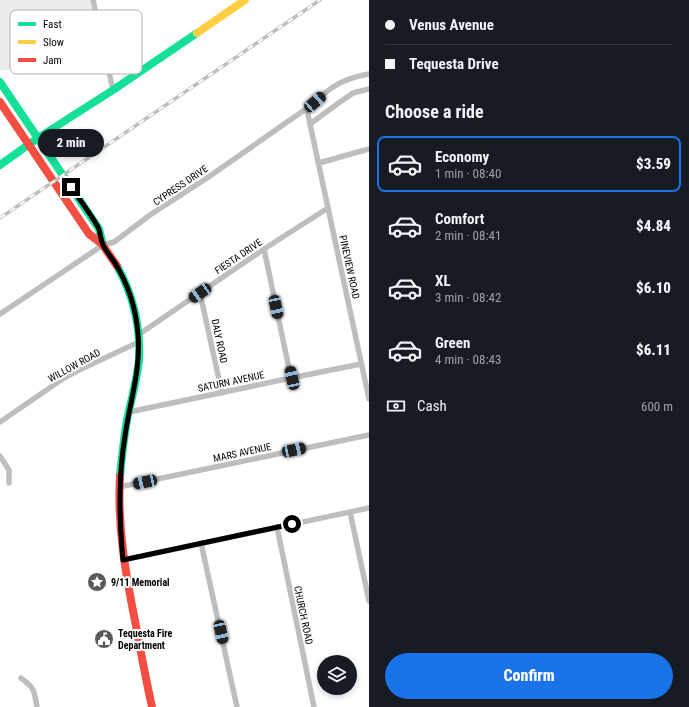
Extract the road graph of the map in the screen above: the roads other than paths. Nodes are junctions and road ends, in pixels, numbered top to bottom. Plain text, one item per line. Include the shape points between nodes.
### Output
1 (93, 0) edge
2 (244, 0) edge
3 (95, 10) edge
4 (142, 70) edge
5 (109, 74) edge
6 (136, 74) edge
7 (369, 74) edge
8 (0, 82) edge
9 (369, 89) edge
10 (113, 90) junction
11 (0, 102) edge
12 (305, 110) junction
13 (310, 124) junction
14 (38, 138) junction
15 (29, 144) junction
16 (369, 149) edge
17 (319, 163) junction
18 (0, 164) edge
19 (328, 208) junction
20 (103, 245) junction
21 (264, 250) junction
22 (200, 293) junction
23 (0, 314) edge
24 (139, 339) junction
25 (362, 364) junction
26 (292, 378) junction
27 (222, 393) junction
28 (369, 399) edge
29 (129, 412) junction
30 (0, 422) edge
31 (369, 435) edge
32 (0, 456) edge
33 (9, 483) dead end
34 (119, 487) junction
35 (369, 508) edge
36 (350, 512) junction
37 (277, 527) junction
38 (201, 543) junction
39 (123, 560) junction
40 (369, 601) edge
41 (21, 678) dead end
42 (37, 707) edge
43 (152, 707) edge
44 (237, 707) edge
45 (314, 707) edge

1 - 3 street
2 - 4 street
5 - 10 street
6 - 10 street
7 - 12 street, CYPRESS DRIVE via 336,85
8 - 14 street
9 - 13 street via 353,93
10 - 14 street
11 - 15 street
12 - 13 street, PINEVIEW ROAD
12 - 20 street, CYPRESS DRIVE via 114,242
13 - 17 street, PINEVIEW ROAD
14 - 15 street
14 - 20 street via 99,229
15 - 18 street
15 - 20 street via 89,234
16 - 17 street
17 - 19 street, PINEVIEW ROAD
19 - 21 street, FIESTA DRIVE
19 - 25 street, PINEVIEW ROAD
20 - 23 street, CYPRESS DRIVE
20 - 24 street via 127,288 135,311
21 - 22 street, FIESTA DRIVE
21 - 26 street
22 - 24 street, FIESTA DRIVE
22 - 27 street, DALY ROAD
24 - 29 street via 138,370
24 - 30 street, WILLOW ROAD via 64,378
25 - 26 street, SATURN AVENUE
25 - 28 street, PINEVIEW ROAD
26 - 27 street, SATURN AVENUE
27 - 29 street, SATURN AVENUE
29 - 34 street
31 - 34 street, MARS AVENUE
32 - 33 street via 9,470
34 - 39 street
35 - 36 street
36 - 37 street
36 - 40 street
37 - 38 street
37 - 45 street, CHURCH ROAD
38 - 39 street
38 - 44 street
39 - 43 street
41 - 42 street via 32,687

